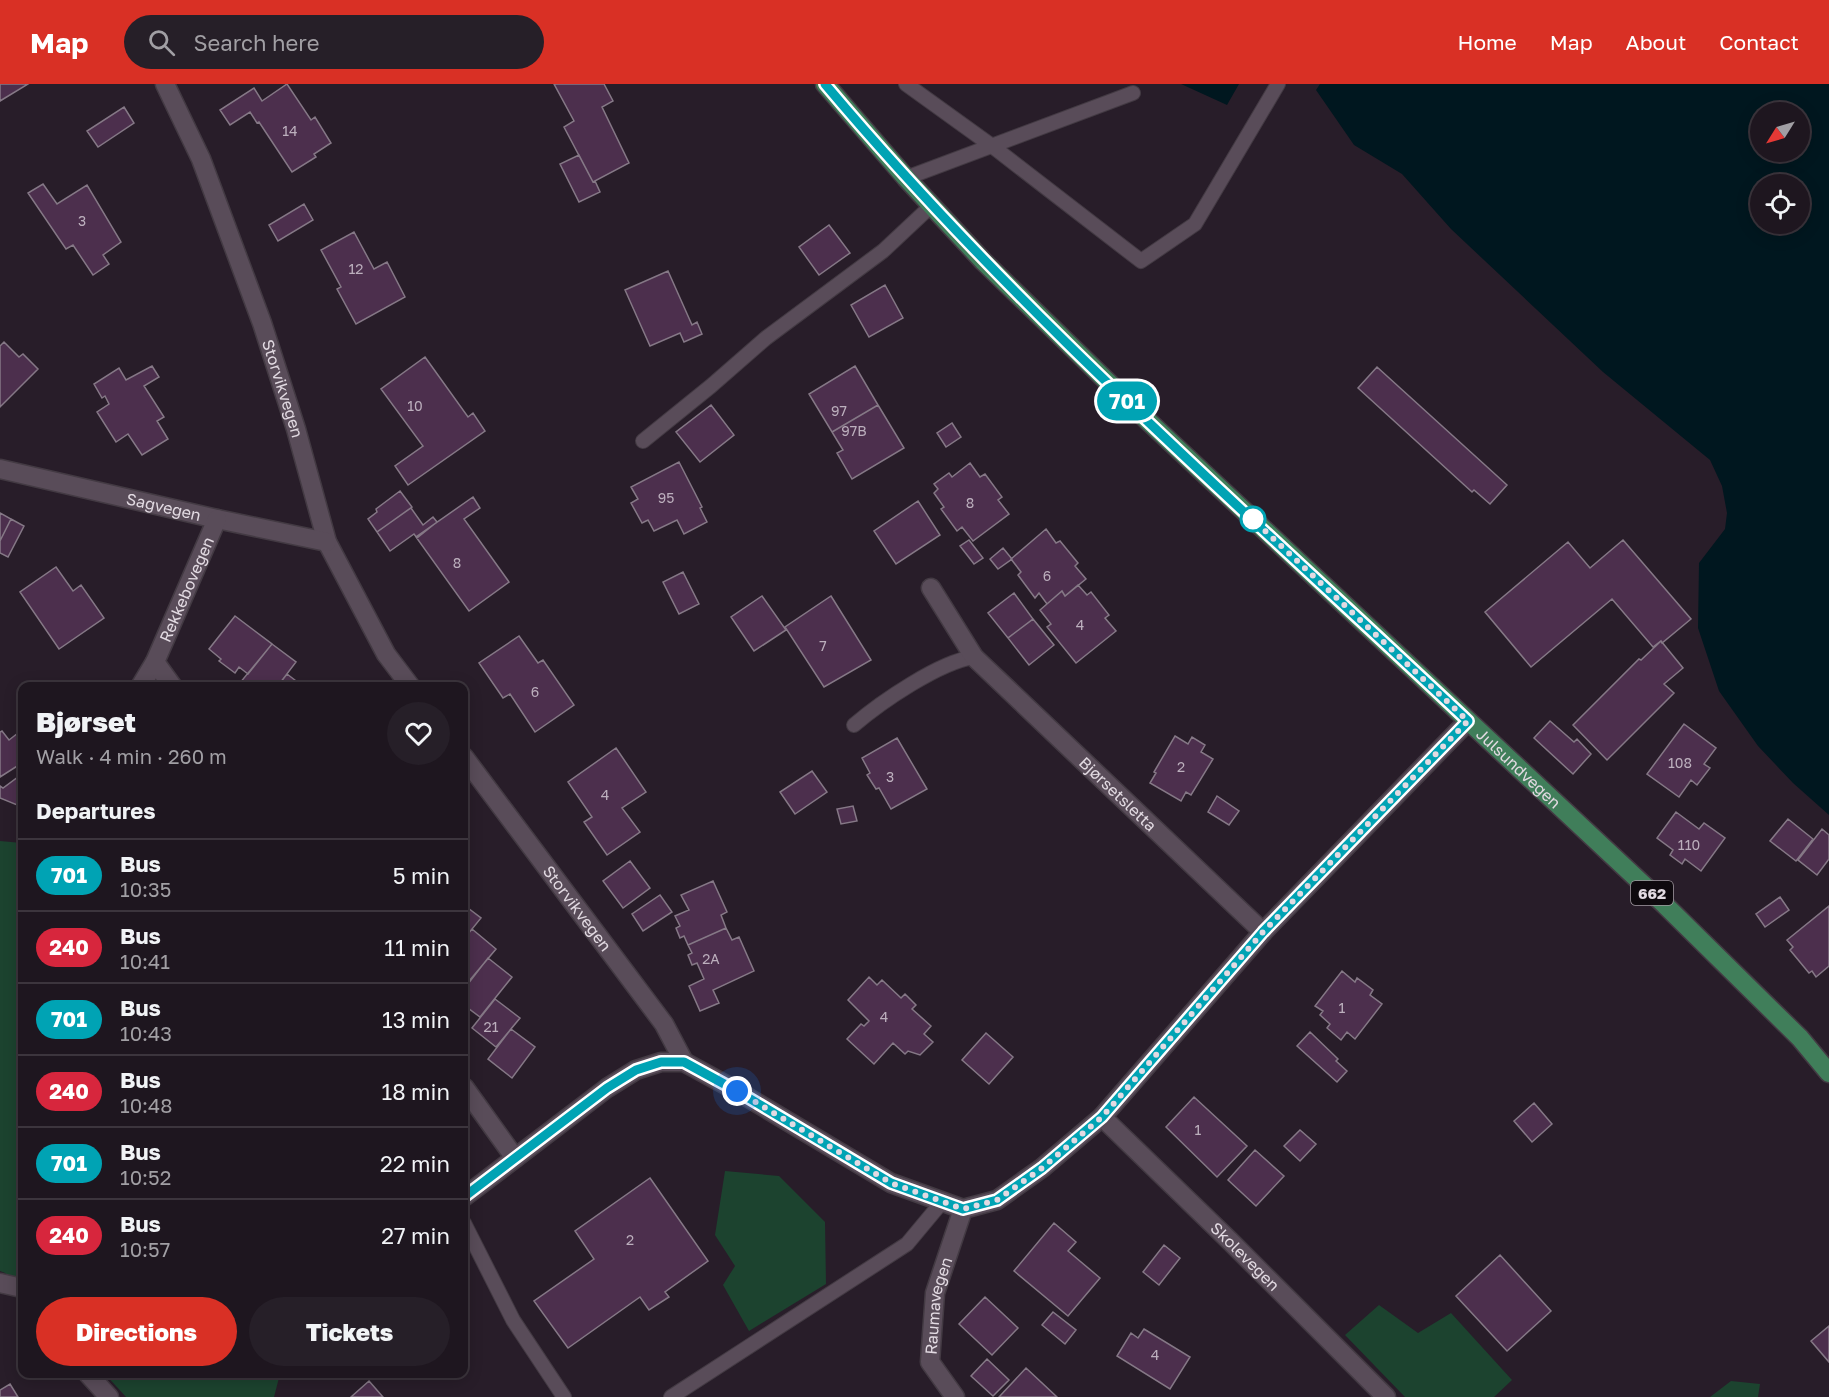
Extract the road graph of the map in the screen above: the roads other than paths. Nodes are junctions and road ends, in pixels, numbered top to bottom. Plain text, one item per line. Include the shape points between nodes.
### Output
1 (165, 84) edge
2 (825, 84) edge
3 (906, 84) edge
4 (1278, 84) edge
5 (1133, 93) dead end
6 (992, 146) junction
7 (906, 178) junction
8 (931, 206) junction
9 (643, 441) dead end
10 (0, 469) edge
11 (217, 519) junction
12 (327, 542) junction
13 (931, 588) dead end
14 (974, 657) junction
15 (155, 662) junction
16 (143, 682) edge
17 (169, 682) edge
18 (407, 682) edge
19 (1468, 721) junction
20 (854, 725) dead end
21 (468, 762) edge
22 (1263, 932) junction
23 (684, 1062) junction
24 (1829, 1073) edge
25 (468, 1093) edge
26 (1102, 1117) junction
27 (515, 1158) junction
28 (468, 1194) edge
29 (942, 1202) junction
30 (963, 1209) junction
31 (468, 1231) edge
32 (0, 1283) edge
33 (18, 1287) edge
34 (92, 1378) edge
35 (109, 1397) edge
36 (564, 1397) edge
37 (671, 1397) edge
38 (955, 1397) edge
39 (1386, 1397) edge

1 - 12 street, Storvikvegen via 201,159 262,323 297,429
2 - 7 main road, Julsundvegen / 662
3 - 6 lane
4 - 6 lane via 1195,224 1141,261
5 - 6 lane
6 - 7 lane
7 - 8 main road, Julsundvegen / 662
8 - 9 lane via 883,251 766,338
8 - 19 main road, Julsundvegen / 662 via 1147,420
10 - 11 street, Sagvegen
11 - 12 street, Sagvegen
11 - 15 street, Rekkebovegen
12 - 18 street, Storvikvegen via 386,654
13 - 14 street, Bjørsetsletta
14 - 20 lane via 952,663 914,683
14 - 22 street, Bjørsetsletta
15 - 16 street, Rekkebovegen
15 - 17 street, Rekkebovegen
19 - 22 street
19 - 24 main road, Julsundvegen / 662 via 1739,976
21 - 23 street, Storvikvegen via 664,1024
22 - 26 street
23 - 27 street via 661,1062 636,1070
23 - 29 street via 891,1183
25 - 27 street
26 - 30 street via 997,1200
26 - 39 street, Skolevegen
27 - 28 street
29 - 30 street
29 - 37 lane via 907,1244
30 - 38 street, Raumavegen via 935,1293 930,1362
31 - 36 lane via 513,1320
32 - 33 street
34 - 35 street

